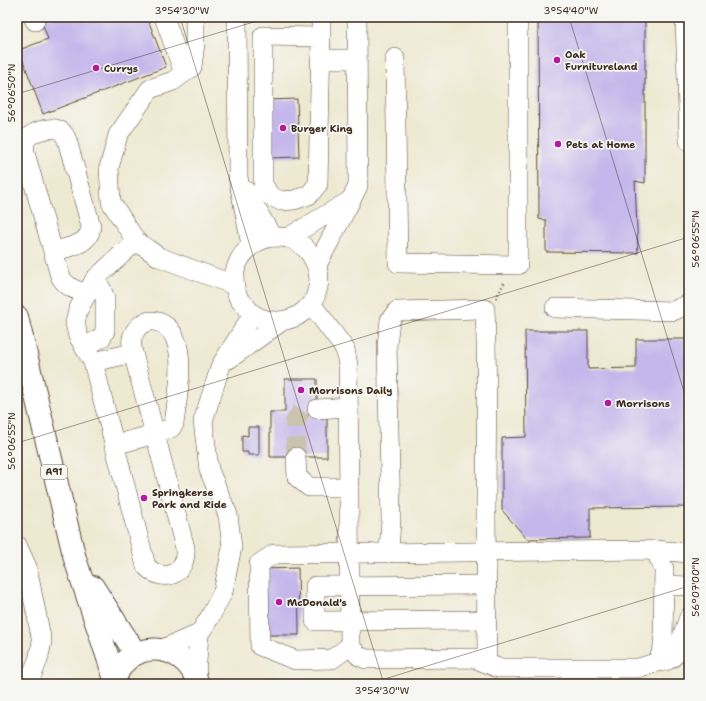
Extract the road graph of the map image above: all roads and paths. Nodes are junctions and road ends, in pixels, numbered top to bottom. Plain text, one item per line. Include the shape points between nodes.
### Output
1 (164, 17) edge
2 (195, 17) edge
3 (237, 17) edge
4 (321, 17) edge
5 (357, 17) edge
6 (518, 17) edge
7 (685, 17) edge
8 (321, 36) junction
9 (395, 58) dead end
10 (320, 59) junction
11 (357, 59) junction
12 (184, 73) junction
13 (689, 141) edge
14 (238, 178) junction
15 (352, 200) junction
16 (280, 237) junction
17 (136, 241) junction
18 (251, 245) junction
19 (54, 251) junction
20 (512, 264) junction
21 (316, 265) junction
22 (234, 285) junction
23 (91, 287) junction
24 (689, 304) edge
25 (312, 305) junction
26 (554, 308) dead end
27 (253, 314) junction
28 (17, 316) edge
29 (282, 321) junction
30 (486, 322) junction
31 (133, 353) junction
32 (88, 354) junction
33 (221, 365) junction
34 (348, 407) junction
35 (317, 409) tunnel mouth
36 (155, 434) junction
37 (114, 446) junction
38 (296, 457) tunnel mouth
39 (349, 487) junction
40 (17, 545) edge
41 (655, 550) junction
42 (388, 552) junction
43 (487, 552) junction
44 (349, 553) junction
45 (689, 553) edge
46 (75, 559) junction
47 (349, 585) junction
48 (487, 585) junction
49 (664, 585) junction
50 (689, 586) edge
51 (689, 617) edge
52 (487, 620) junction
53 (350, 621) junction
54 (199, 634) junction
55 (350, 646) junction
56 (162, 649) junction
57 (136, 654) junction
58 (484, 662) junction
59 (658, 662) junction
60 (689, 679) edge
61 (197, 680) edge
62 (114, 682) edge
63 (28, 684) edge
64 (684, 684) edge

1 - 12 street
2 - 12 street via 192,67
3 - 14 street
4 - 8 street
5 - 11 street
6 - 20 street via 518,265
7 - 13 street
8 - 10 street
8 - 10 street via 263,36 263,184 270,196 281,201 309,195 318,184
9 - 20 street via 398,263
10 - 11 street
11 - 15 street via 358,186
12 - 17 street via 150,89 118,135 109,168 111,202
14 - 16 street
14 - 18 street
15 - 16 street
15 - 21 street
16 - 18 street via 264,238
16 - 21 street via 301,244 310,252
17 - 22 street via 159,257
17 - 23 street
18 - 22 street via 242,254 236,267
19 - 19 street via 24,144 28,137 52,129 59,130 67,140 92,226 91,233 83,241
19 - 23 street via 64,283 73,289
20 - 30 path
21 - 25 street via 319,280
22 - 27 street via 239,299
23 - 32 street via 78,310 75,323 78,336
23 - 32 street via 101,288 105,298 105,331
24 - 26 street via 673,311
25 - 29 street via 297,316
25 - 34 street via 345,349 348,365
27 - 29 street via 267,321
27 - 33 street
28 - 46 main road, A91
29 - 33 street
30 - 42 street via 485,309 397,311 390,320 387,345 391,519
30 - 43 street
31 - 32 street
31 - 36 street
31 - 36 street via 132,339 136,330 143,324 162,322 176,339 181,364 174,424 171,428
32 - 37 street
33 - 54 street via 203,420 209,470 228,515 232,548 223,592
34 - 35 street
34 - 39 street
36 - 37 street
36 - 37 street via 186,557 177,572 168,576 159,576 146,566
38 - 39 street via 297,477 308,487
39 - 44 street
40 - 63 street via 27,567 42,642
41 - 43 street
41 - 45 street
41 - 49 street via 664,569
42 - 43 street
42 - 44 street
43 - 48 street
44 - 47 street
44 - 55 street via 274,554 259,564 260,646 294,660 305,660 332,659
46 - 57 main road, A91
46 - 62 main road, A91
47 - 48 street
47 - 53 street
47 - 53 street via 315,586 315,621
48 - 52 street
49 - 50 street
49 - 59 street via 663,647
51 - 59 street via 676,654 666,662
52 - 53 street
52 - 58 street via 487,653
53 - 55 street
54 - 56 street
54 - 61 street
55 - 58 street via 359,656 366,659 474,658
56 - 57 main road, A91 via 149,649
56 - 61 main road, A91 via 183,658
57 - 62 main road, A91 via 123,664
58 - 59 street via 498,668 638,668
60 - 64 path

